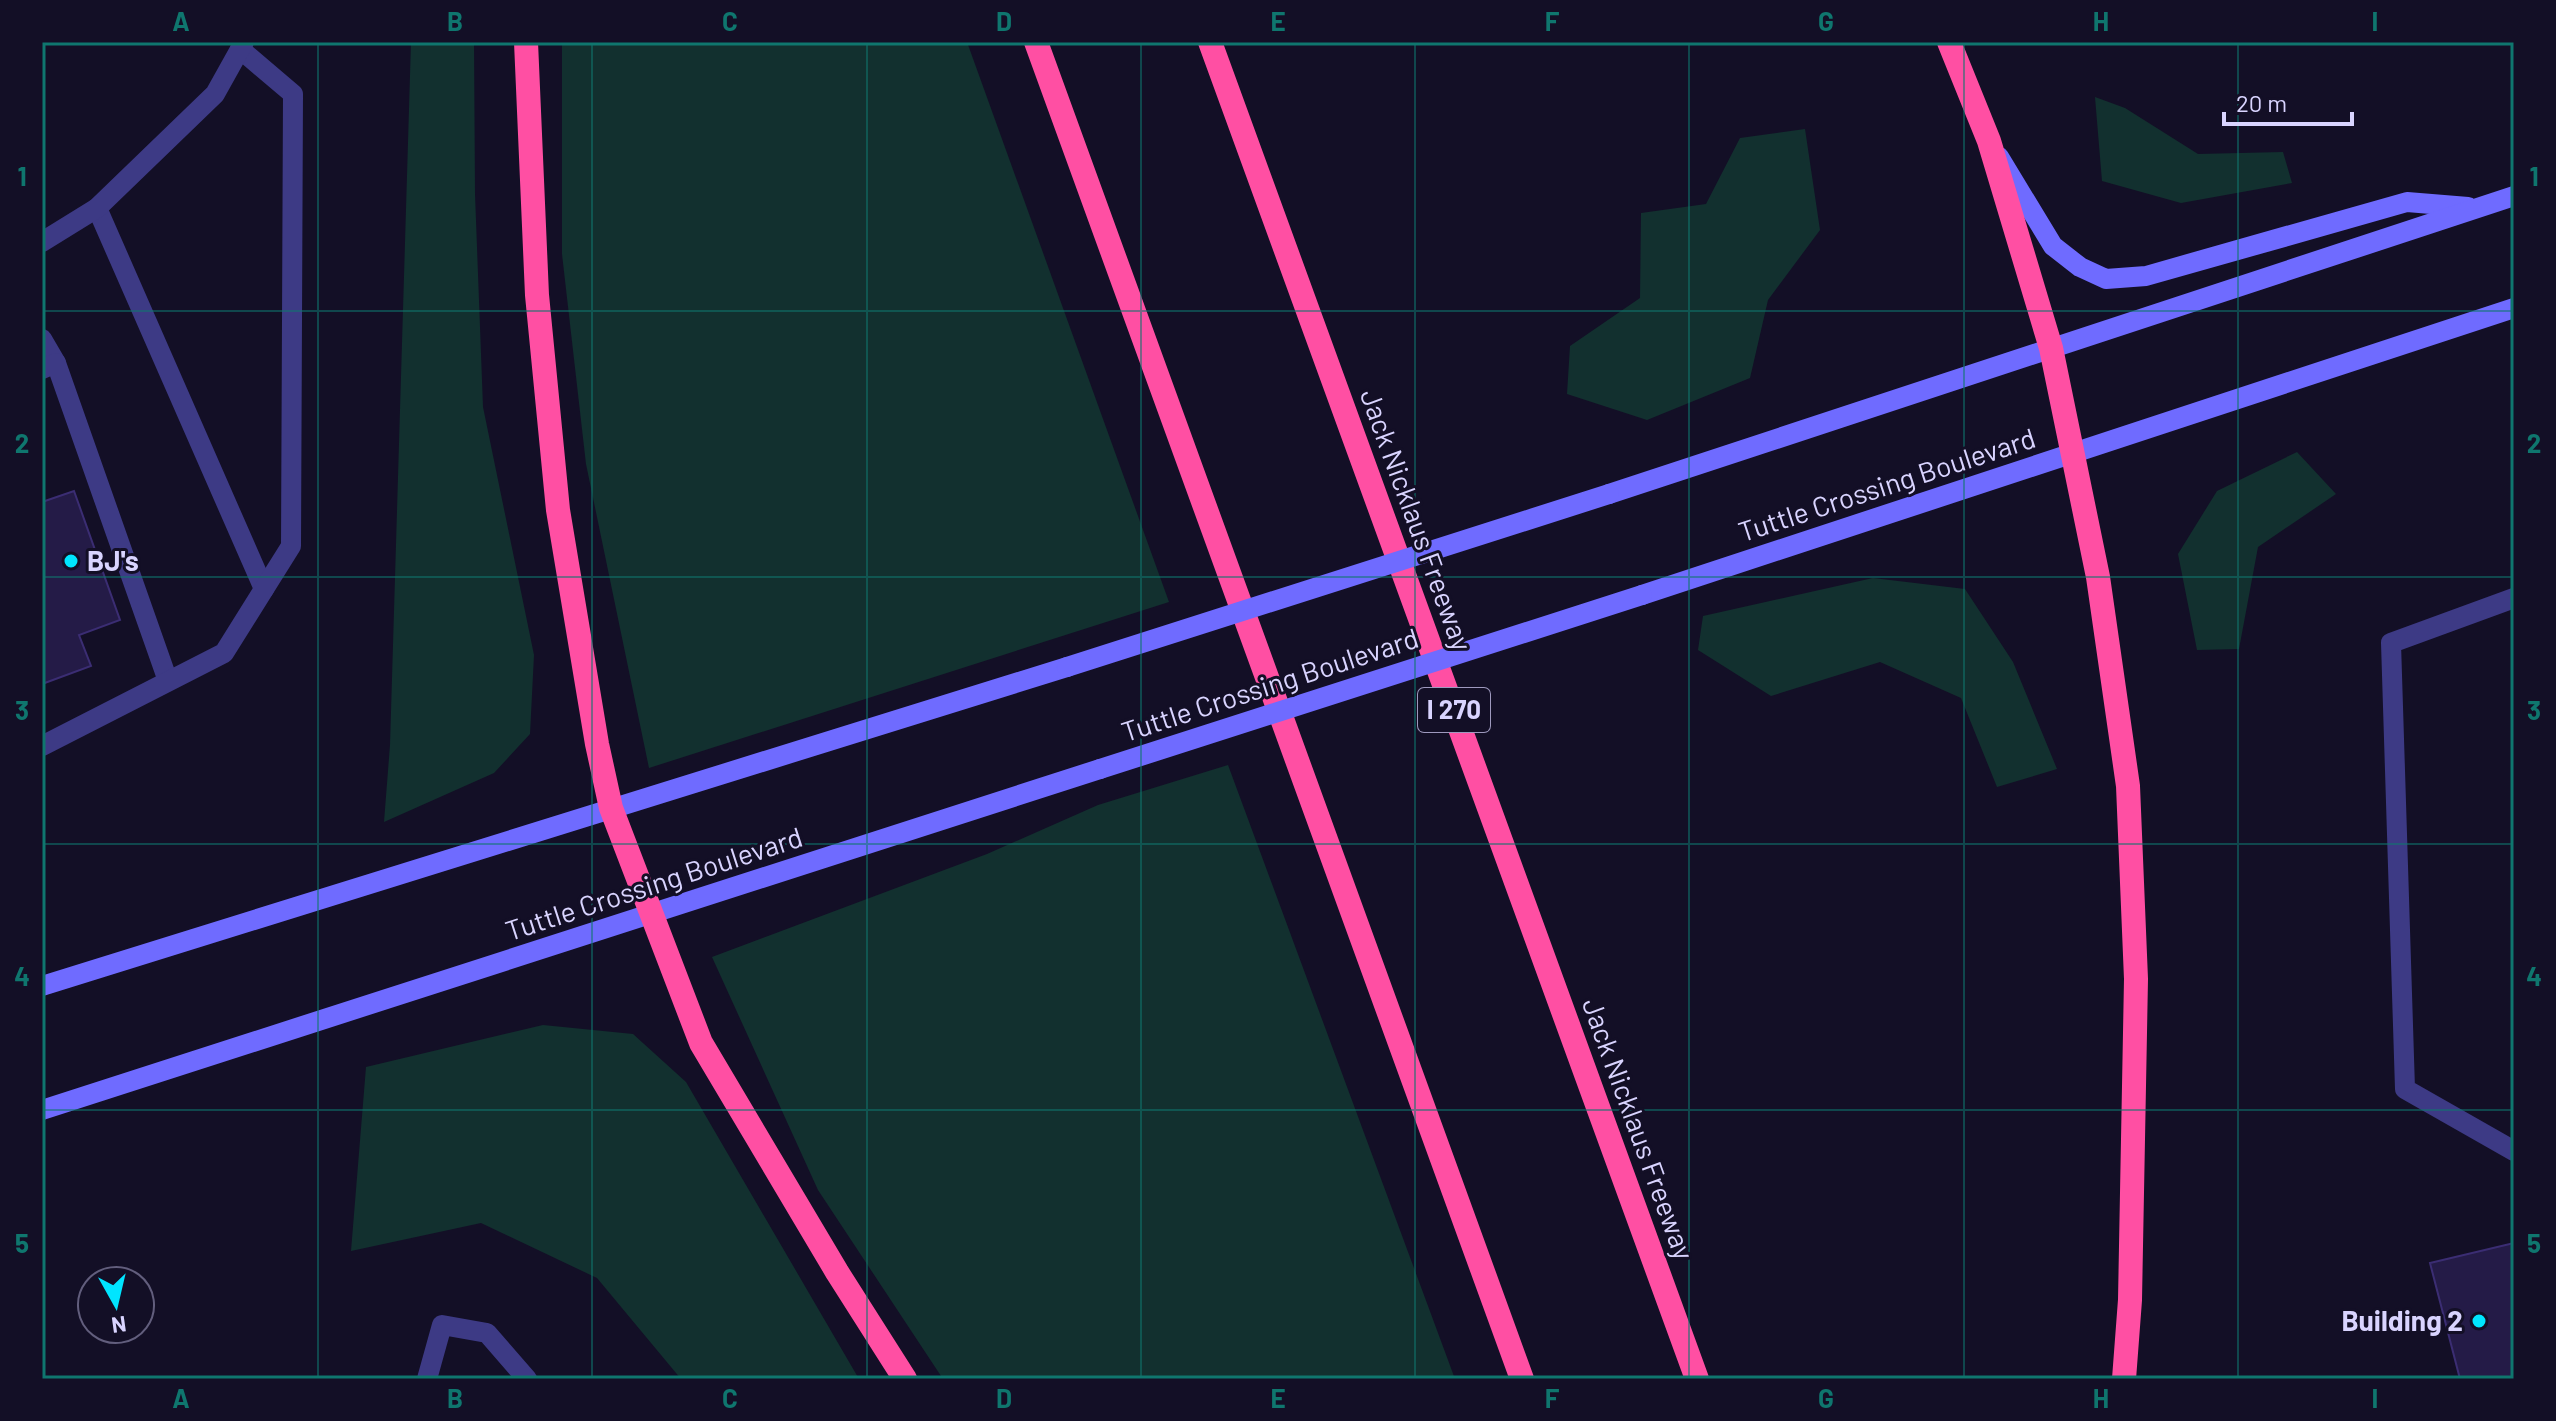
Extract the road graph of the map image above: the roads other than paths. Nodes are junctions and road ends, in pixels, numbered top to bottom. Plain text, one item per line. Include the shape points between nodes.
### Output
1 (526, 42) edge
2 (1036, 42) edge
3 (1210, 42) edge
4 (1949, 42) edge
5 (242, 45) edge
6 (1989, 141) junction
7 (2514, 196) edge
8 (97, 208) junction
9 (2476, 208) junction
10 (42, 242) edge
11 (2514, 308) edge
12 (42, 339) edge
13 (2051, 348) junction
14 (49, 366) edge
15 (2072, 454) junction
16 (264, 589) junction
17 (2514, 598) edge
18 (168, 681) junction
19 (42, 746) edge
20 (611, 808) junction
21 (651, 914) junction
22 (42, 986) edge
23 (42, 1110) edge
24 (2514, 1151) edge
25 (427, 1379) edge
26 (527, 1379) edge
27 (905, 1379) edge
28 (1522, 1379) edge
29 (1697, 1379) edge
30 (2124, 1379) edge

1 - 20 highway via 537,295 558,510
2 - 28 highway
3 - 29 highway, Jack Nicklaus Freeway / I 270
4 - 6 highway
5 - 8 street via 215,94
5 - 16 street via 293,94 291,546
6 - 9 main road via 2053,246 2106,279 2146,276 2407,202
6 - 13 highway
7 - 9 main road
8 - 10 street
8 - 16 street
9 - 13 main road
11 - 15 main road, Tuttle Crossing Boulevard
12 - 14 street
13 - 15 highway
13 - 20 main road, bridge via 1609,494
14 - 18 street
15 - 21 main road, Tuttle Crossing Boulevard, bridge
15 - 30 highway via 2098,577 2128,786 2136,979
16 - 18 street via 224,653
17 - 24 street via 2391,643 2405,1089
18 - 19 street
20 - 21 highway
20 - 22 main road
21 - 23 main road, Tuttle Crossing Boulevard
21 - 27 highway via 701,1043
25 - 26 street via 442,1325 487,1333

